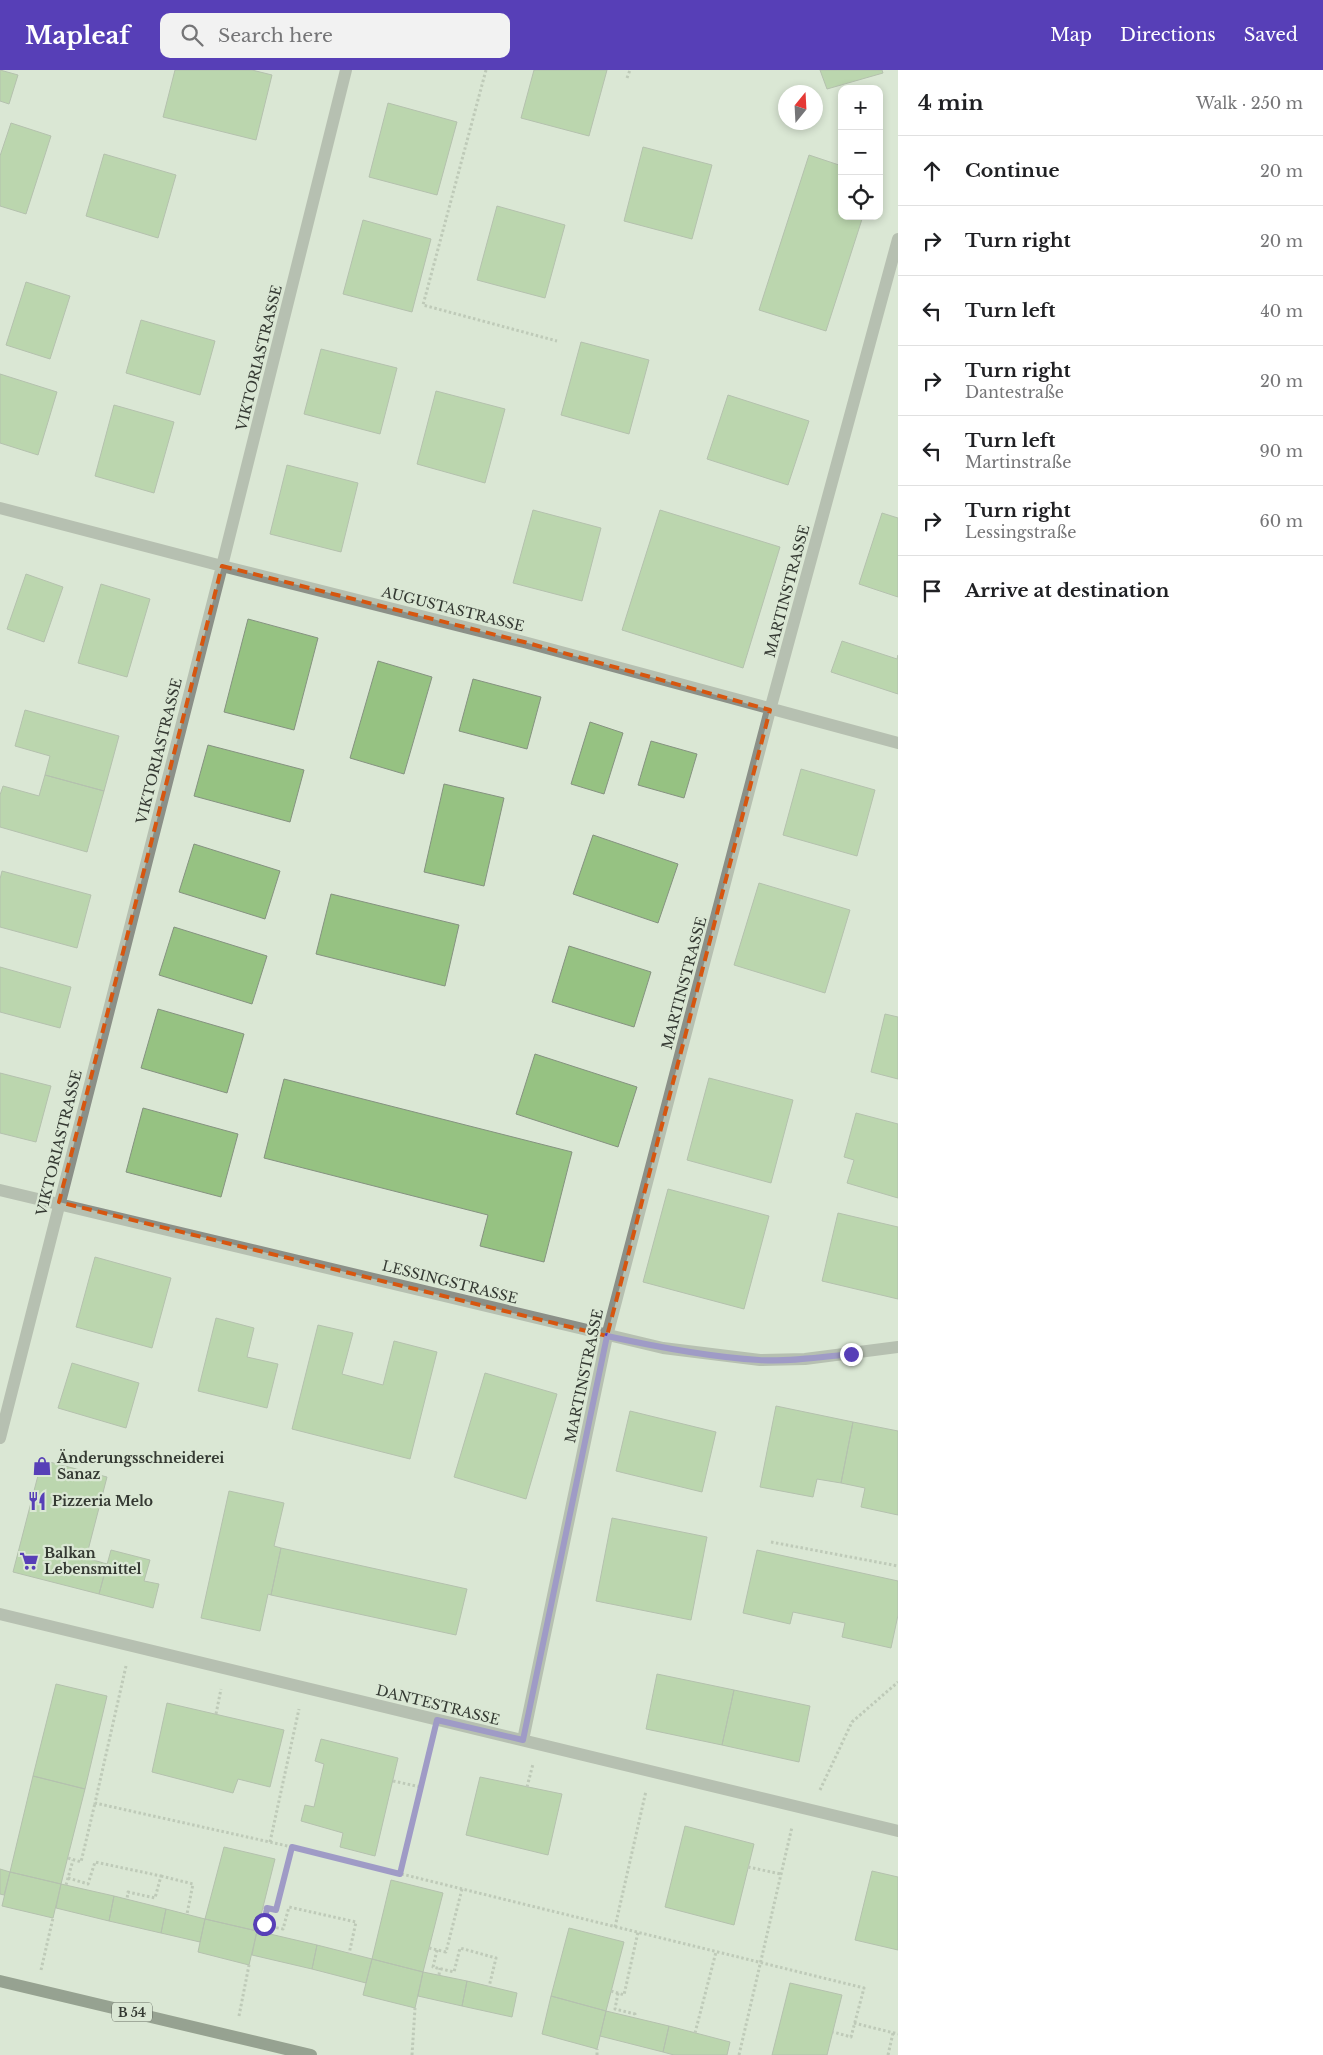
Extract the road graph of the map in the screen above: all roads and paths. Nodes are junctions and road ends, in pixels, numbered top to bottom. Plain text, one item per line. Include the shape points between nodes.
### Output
1 (346, 70) edge
2 (486, 70) edge
3 (630, 70) edge
4 (628, 78) dead end
5 (898, 239) edge
6 (557, 341) dead end
7 (0, 508) edge
8 (222, 566) junction
9 (770, 710) junction
10 (898, 743) edge
11 (0, 1190) edge
12 (59, 1202) junction
13 (607, 1336) junction
14 (898, 1347) edge
15 (0, 1438) edge
16 (771, 1542) dead end
17 (898, 1566) edge
18 (0, 1614) edge
19 (130, 1646) junction
20 (898, 1682) edge
21 (304, 1688) junction
22 (437, 1720) junction
23 (523, 1740) junction
24 (650, 1772) junction
25 (392, 1781) dead end
26 (421, 1787) junction
27 (95, 1803) junction
28 (797, 1807) junction
29 (810, 1810) junction
30 (898, 1831) edge
31 (270, 1842) junction
32 (292, 1847) junction
33 (68, 1858) dead end
34 (73, 1860) junction
35 (748, 1867) dead end
36 (400, 1874) junction
37 (781, 1874) junction
38 (161, 1876) junction
39 (68, 1878) junction
40 (66, 1886) dead end
41 (462, 1889) junction
42 (127, 1899) dead end
43 (187, 1914) dead end
44 (53, 1918) dead end
45 (615, 1926) junction
46 (638, 1932) junction
47 (429, 1948) dead end
48 (437, 1950) junction
49 (716, 1952) junction
50 (350, 1954) dead end
51 (760, 1963) junction
52 (249, 1965) dead end
53 (440, 1968) junction
54 (439, 1975) dead end
55 (0, 1981) edge
56 (489, 1987) dead end
57 (37, 1990) junction
58 (611, 1991) dead end
59 (618, 1993) junction
60 (415, 2008) dead end
61 (634, 2017) dead end
62 (854, 2023) junction
63 (833, 2032) dead end
64 (893, 2032) junction
65 (695, 2033) dead end
66 (898, 2034) edge
67 (235, 2036) junction
68 (597, 2048) dead end
69 (311, 2055) edge
70 (412, 2055) edge
71 (597, 2055) edge
72 (739, 2055) edge
73 (888, 2055) edge

1 - 8 street, VIKTORIASTRASSE
2 - 6 path via 423,305
3 - 4 path
5 - 9 street, MARTINSTRASSE
7 - 8 street, AUGUSTASTRASSE
8 - 9 street, AUGUSTASTRASSE via 524,642
8 - 12 street, VIKTORIASTRASSE
9 - 10 street, AUGUSTASTRASSE
9 - 13 street, MARTINSTRASSE
11 - 12 street, LESSINGSTRASSE
12 - 13 street, LESSINGSTRASSE
12 - 15 street, VIKTORIASTRASSE
13 - 14 street, LESSINGSTRASSE via 663,1348 760,1360 806,1359
13 - 23 street, MARTINSTRASSE
16 - 17 path
18 - 19 street, DANTESTRASSE
19 - 21 street, DANTESTRASSE
19 - 27 path
20 - 29 path via 852,1722
21 - 22 street, DANTESTRASSE
21 - 31 path
22 - 23 street, DANTESTRASSE
22 - 26 path
23 - 24 street, DANTESTRASSE
24 - 28 street, DANTESTRASSE
24 - 45 path
25 - 26 path
26 - 36 path
27 - 31 path
27 - 34 path via 81,1862
28 - 29 street, DANTESTRASSE
28 - 37 path
29 - 30 street, DANTESTRASSE
31 - 32 path
32 - 36 path
32 - 50 path via 276,1910 265,1908 264,1924 283,1930 289,1907 356,1922
33 - 34 path
34 - 39 path
35 - 37 path
36 - 41 path
37 - 51 path
38 - 39 path via 95,1862 88,1884
38 - 42 path via 155,1898 128,1892
38 - 43 path via 193,1884
39 - 40 path
41 - 45 path
41 - 48 path via 446,1952
44 - 57 path
45 - 46 path
46 - 49 path
46 - 59 path via 624,1995
47 - 48 path
48 - 53 path via 433,1967
49 - 51 path
49 - 65 path
51 - 62 path via 864,1988
51 - 72 path
52 - 67 path
53 - 54 path
53 - 56 path via 454,1972 460,1948 496,1958
55 - 57 main road, B 54
57 - 67 main road, B 54
58 - 59 path
59 - 61 path via 615,2008 635,2014
60 - 70 path
62 - 63 path via 851,2037
62 - 64 path
64 - 66 path
64 - 73 path
67 - 69 main road, B 54
68 - 71 path

